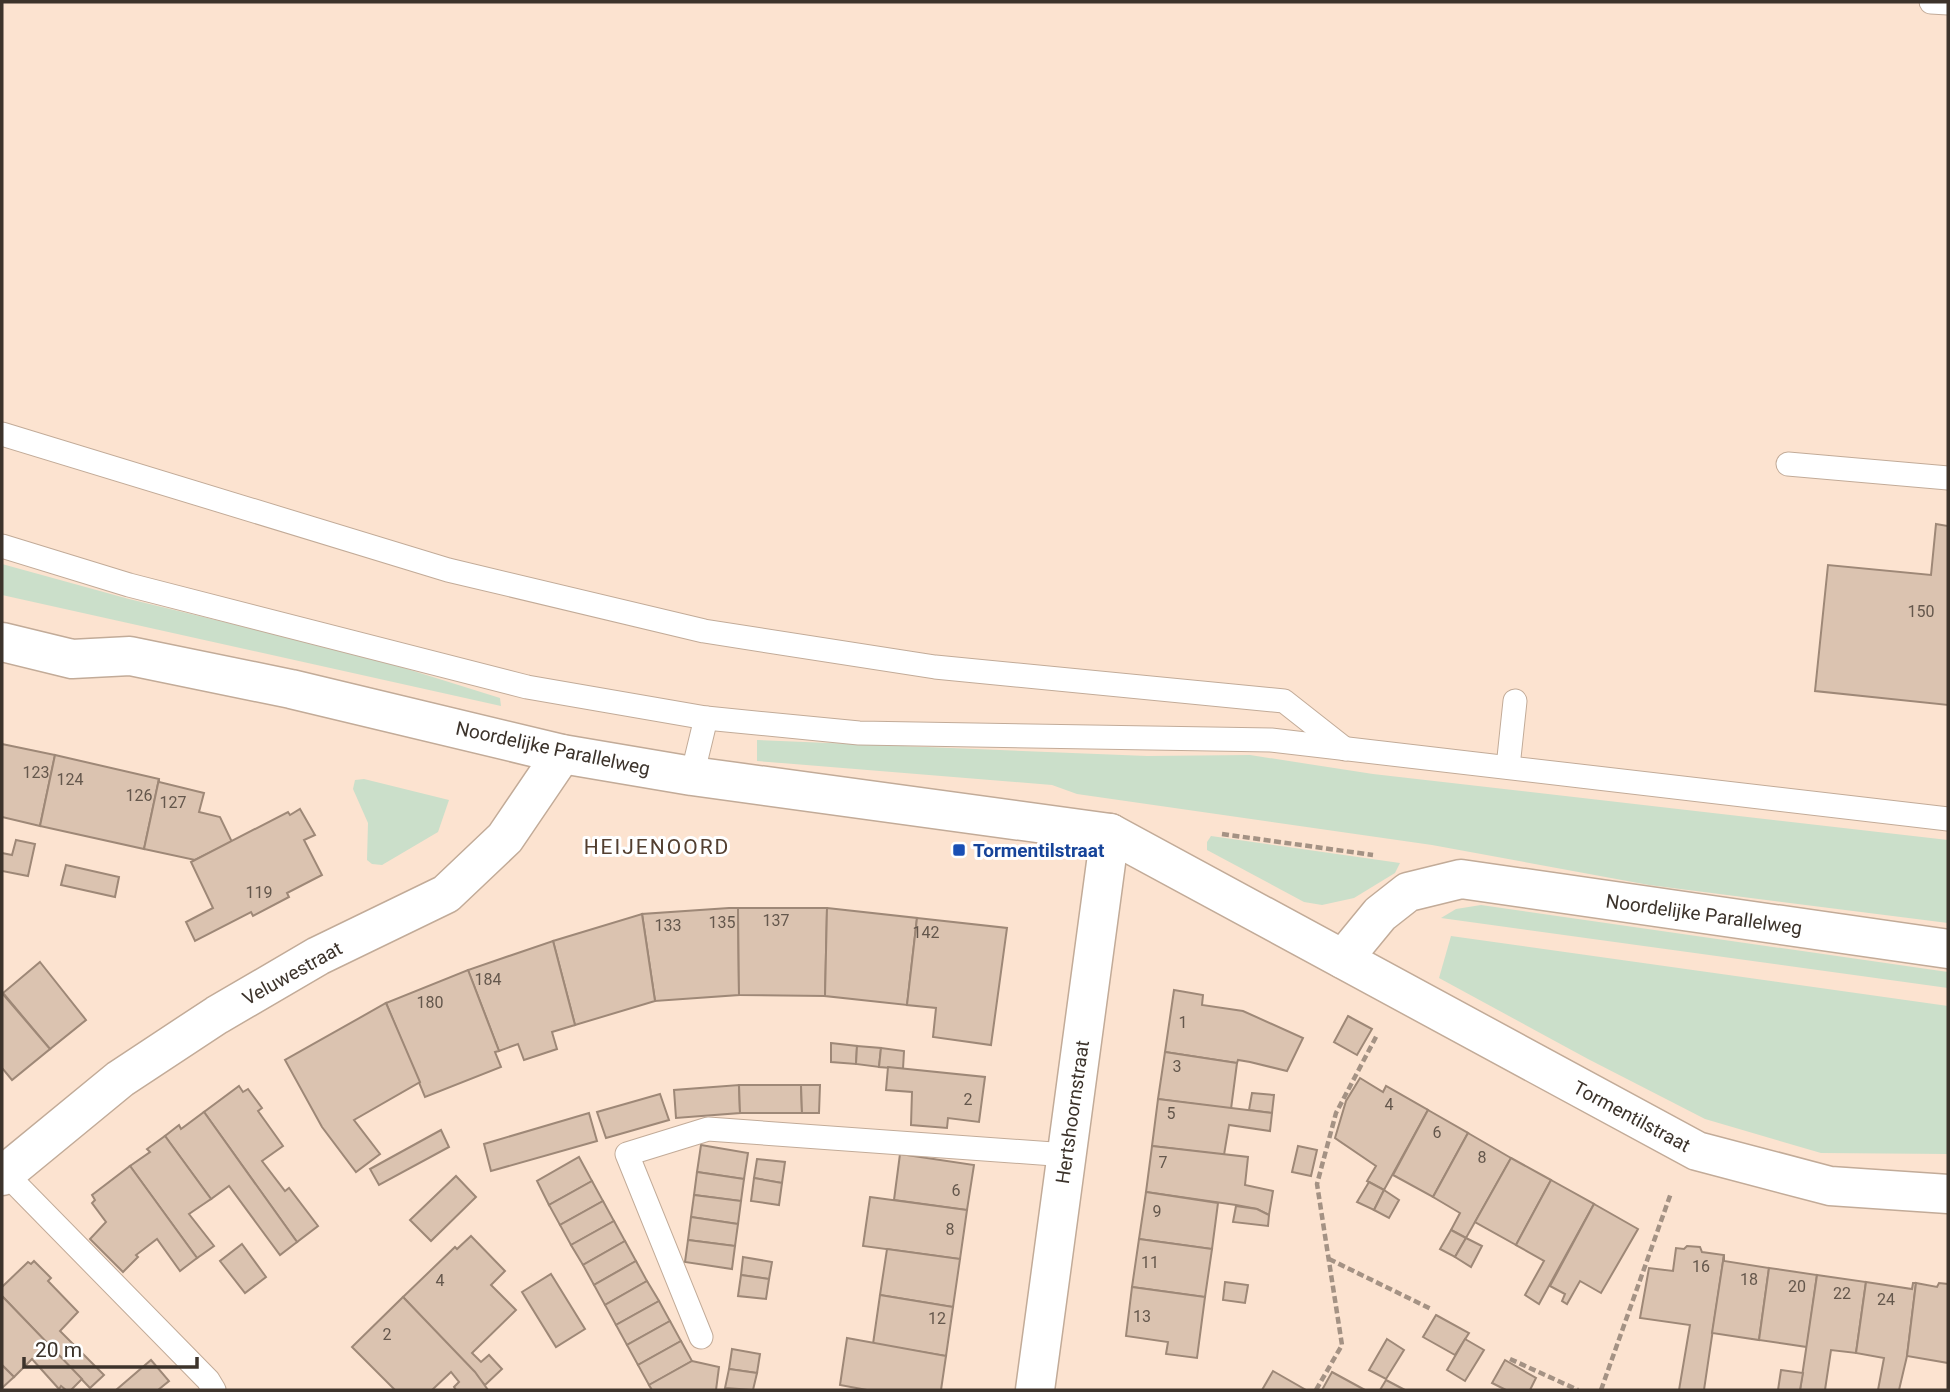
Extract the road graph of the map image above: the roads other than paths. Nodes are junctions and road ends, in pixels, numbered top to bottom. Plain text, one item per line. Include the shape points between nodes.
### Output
1 (1931, 2) edge
2 (1948, 4) edge
3 (2, 434) edge
4 (1788, 464) dead end
5 (1948, 478) edge
6 (2, 546) edge
7 (2, 642) edge
8 (1515, 701) dead end
9 (706, 718) junction
10 (1345, 749) junction
11 (562, 754) junction
12 (1508, 767) junction
13 (692, 776) junction
14 (1948, 819) edge
15 (1110, 833) junction
16 (1948, 949) edge
17 (1343, 959) junction
18 (1067, 1155) junction
19 (3, 1175) edge
20 (1948, 1194) edge
21 (701, 1337) dead end
22 (214, 1390) edge
23 (1035, 1390) edge

1 - 2 lane
3 - 10 lane via 447,570 704,631 935,667 1284,701
4 - 5 lane
6 - 9 lane via 129,585 527,687
7 - 11 street, Noordelijke Parallelweg via 72,659 130,656
8 - 12 lane
9 - 10 lane via 859,733 1271,740
9 - 13 lane
10 - 12 lane
11 - 13 street, Noordelijke Parallelweg
11 - 19 street, Veluwestraat via 505,838 446,894 318,956 217,1015 120,1079
12 - 14 lane
13 - 15 street, Noordelijke Parallelweg
15 - 17 street, Noordelijke Parallelweg
15 - 18 street, Hertshoornstraat
16 - 17 street, Noordelijke Parallelweg via 1461,879 1408,892 1380,914
17 - 20 street, Tormentilstraat via 1697,1151 1830,1186
18 - 21 lane via 708,1129 628,1154
18 - 23 street, Hertshoornstraat
19 - 22 lane

